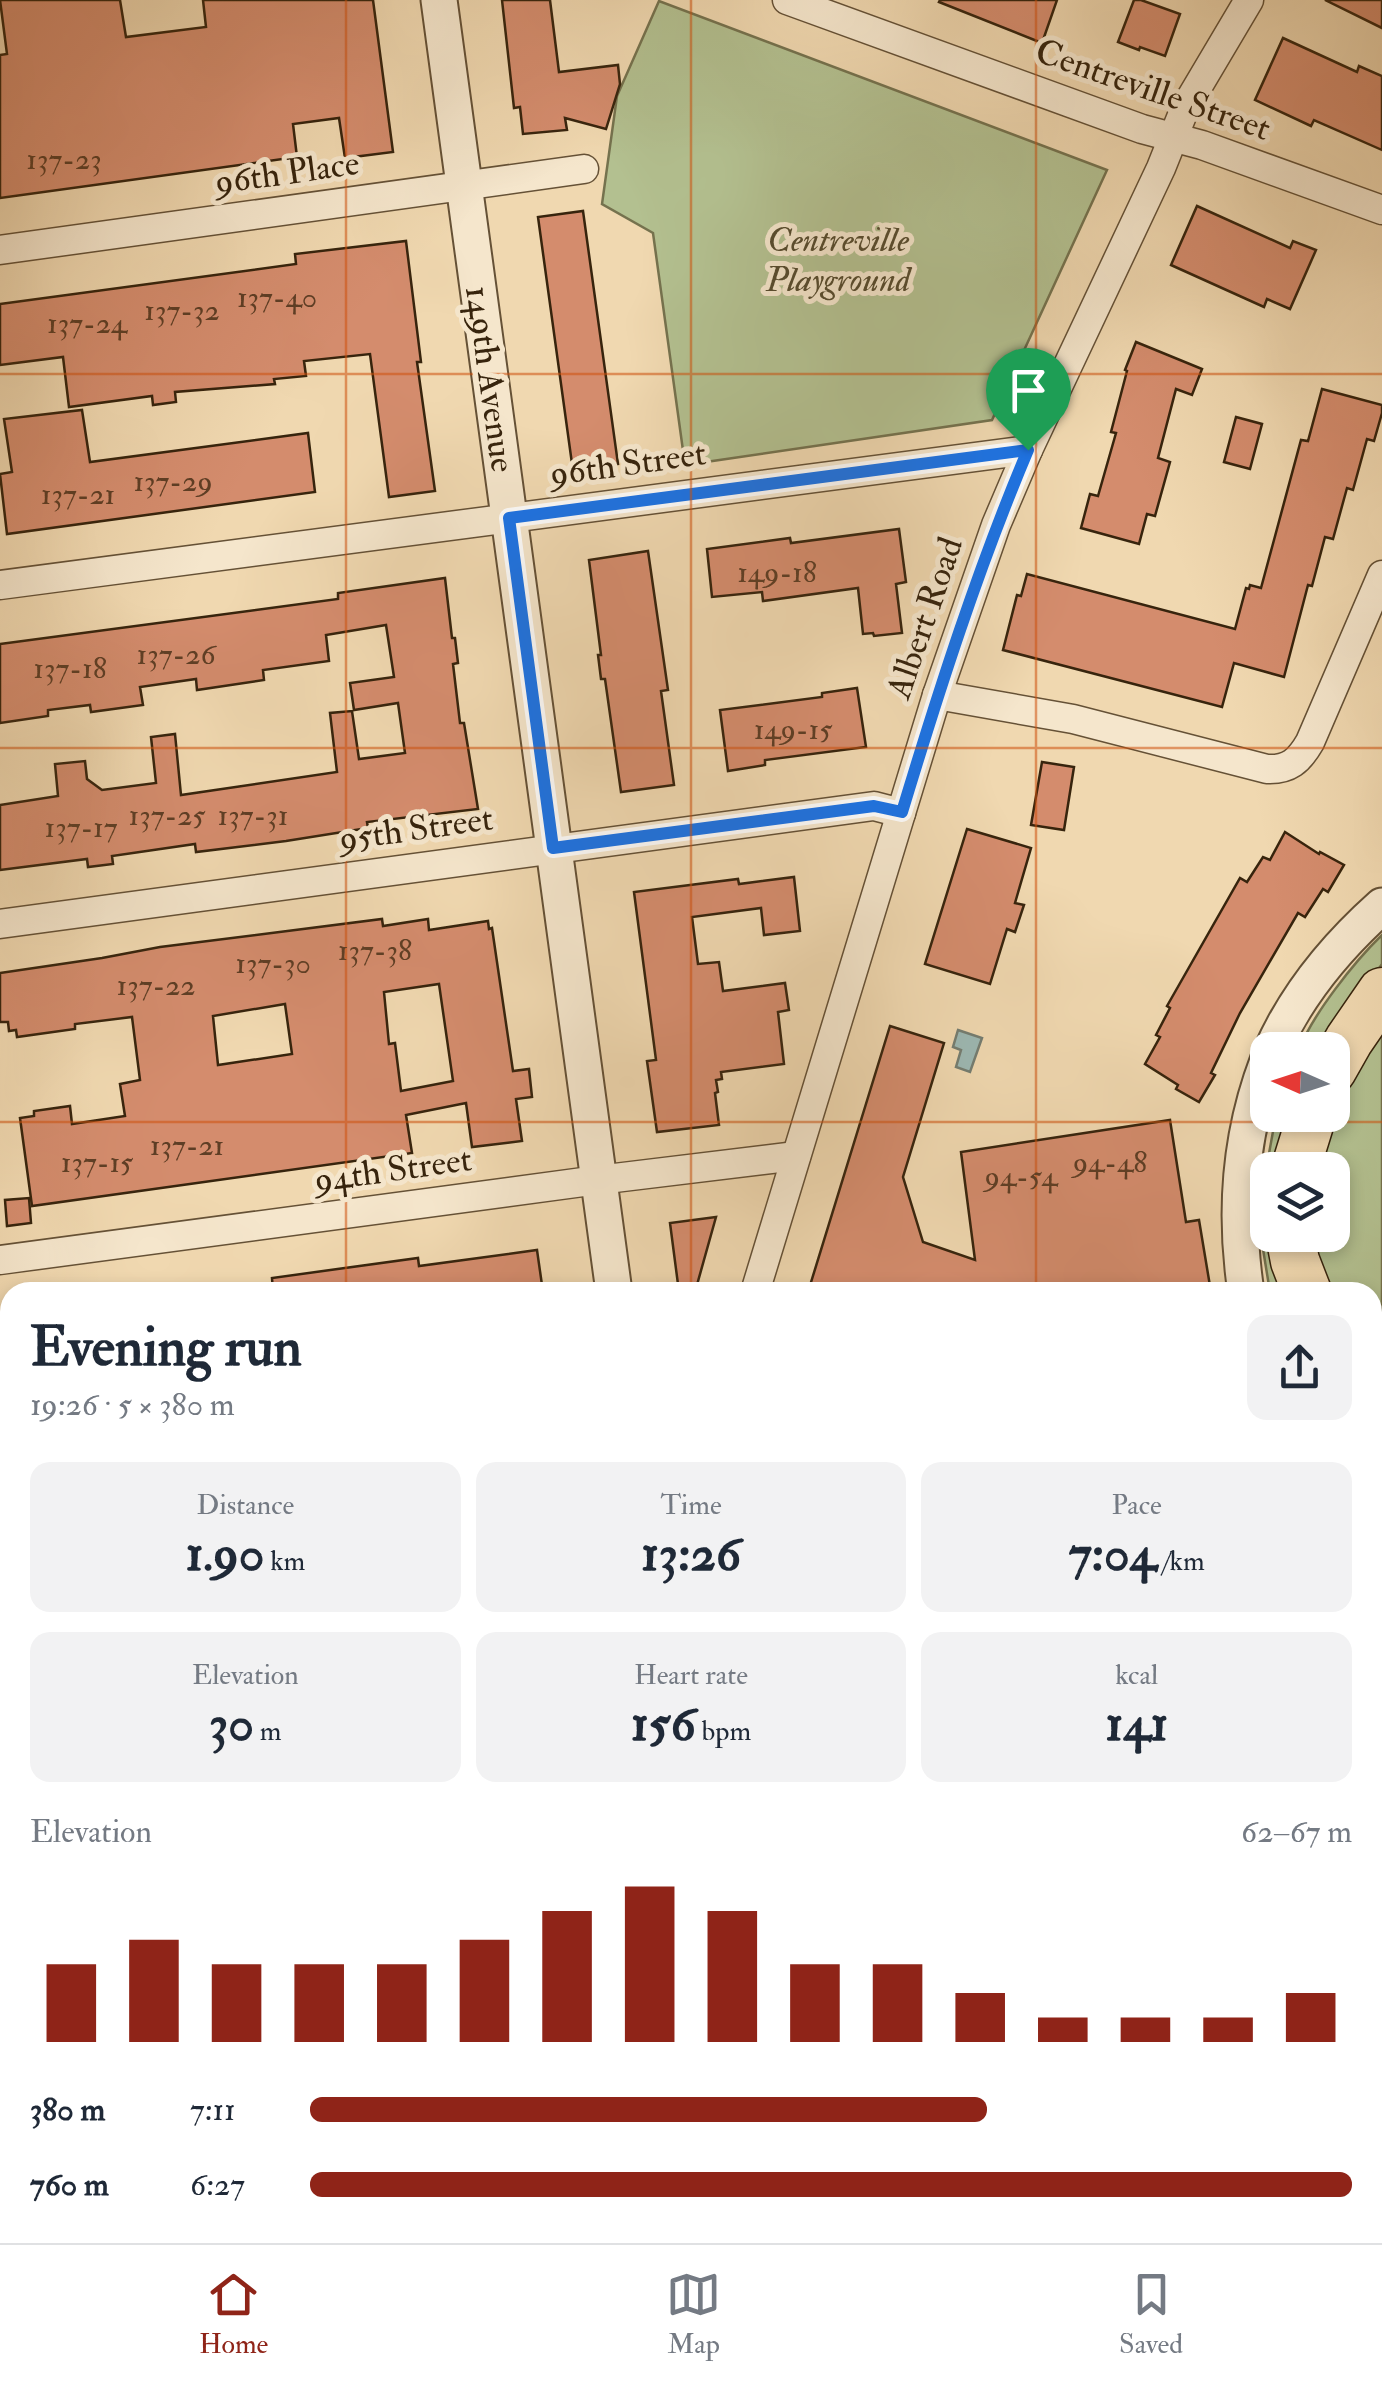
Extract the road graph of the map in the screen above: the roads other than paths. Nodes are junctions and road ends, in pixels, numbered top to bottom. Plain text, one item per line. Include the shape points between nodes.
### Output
1 (438, 0) edge
2 (786, 0) edge
3 (1249, 0) edge
4 (1173, 138) junction
5 (584, 169) dead end
6 (464, 186) junction
7 (1382, 210) edge
8 (0, 250) edge
9 (1028, 450) junction
10 (509, 518) junction
11 (1382, 575) edge
12 (0, 586) edge
13 (937, 695) junction
14 (902, 812) junction
15 (553, 848) junction
16 (1382, 906) edge
17 (0, 924) edge
18 (1382, 992) edge
19 (1281, 1032) edge
20 (1350, 1039) edge
21 (1250, 1120) edge
22 (796, 1156) junction
23 (598, 1180) junction
24 (1293, 1252) edge
25 (0, 1260) edge
26 (613, 1282) edge
27 (758, 1282) edge
28 (1245, 1282) edge
29 (1303, 1282) edge

1 - 6 street, 149th Avenue
2 - 4 street, Centreville Street
3 - 4 street, Albert Road
4 - 7 street, Centreville Street
4 - 9 street, Albert Road
5 - 6 street, 96th Place
6 - 8 street, 96th Place
6 - 10 street, 149th Avenue
9 - 10 street, 96th Street
9 - 13 street, Albert Road
10 - 12 street, 96th Street
10 - 15 street, 149th Avenue
11 - 13 street via 1310,742 1290,766 1268,769 1073,719
13 - 14 street, Albert Road
14 - 15 street, 95th Street via 874,806
14 - 22 street, Albert Road
15 - 17 street, 95th Street
15 - 23 street, 149th Avenue
16 - 19 street via 1325,964
18 - 20 highway
21 - 28 street via 1239,1185
22 - 23 street, 94th Street
22 - 27 street, Albert Road
23 - 25 street, 94th Street
23 - 26 street, 149th Avenue
24 - 29 highway

